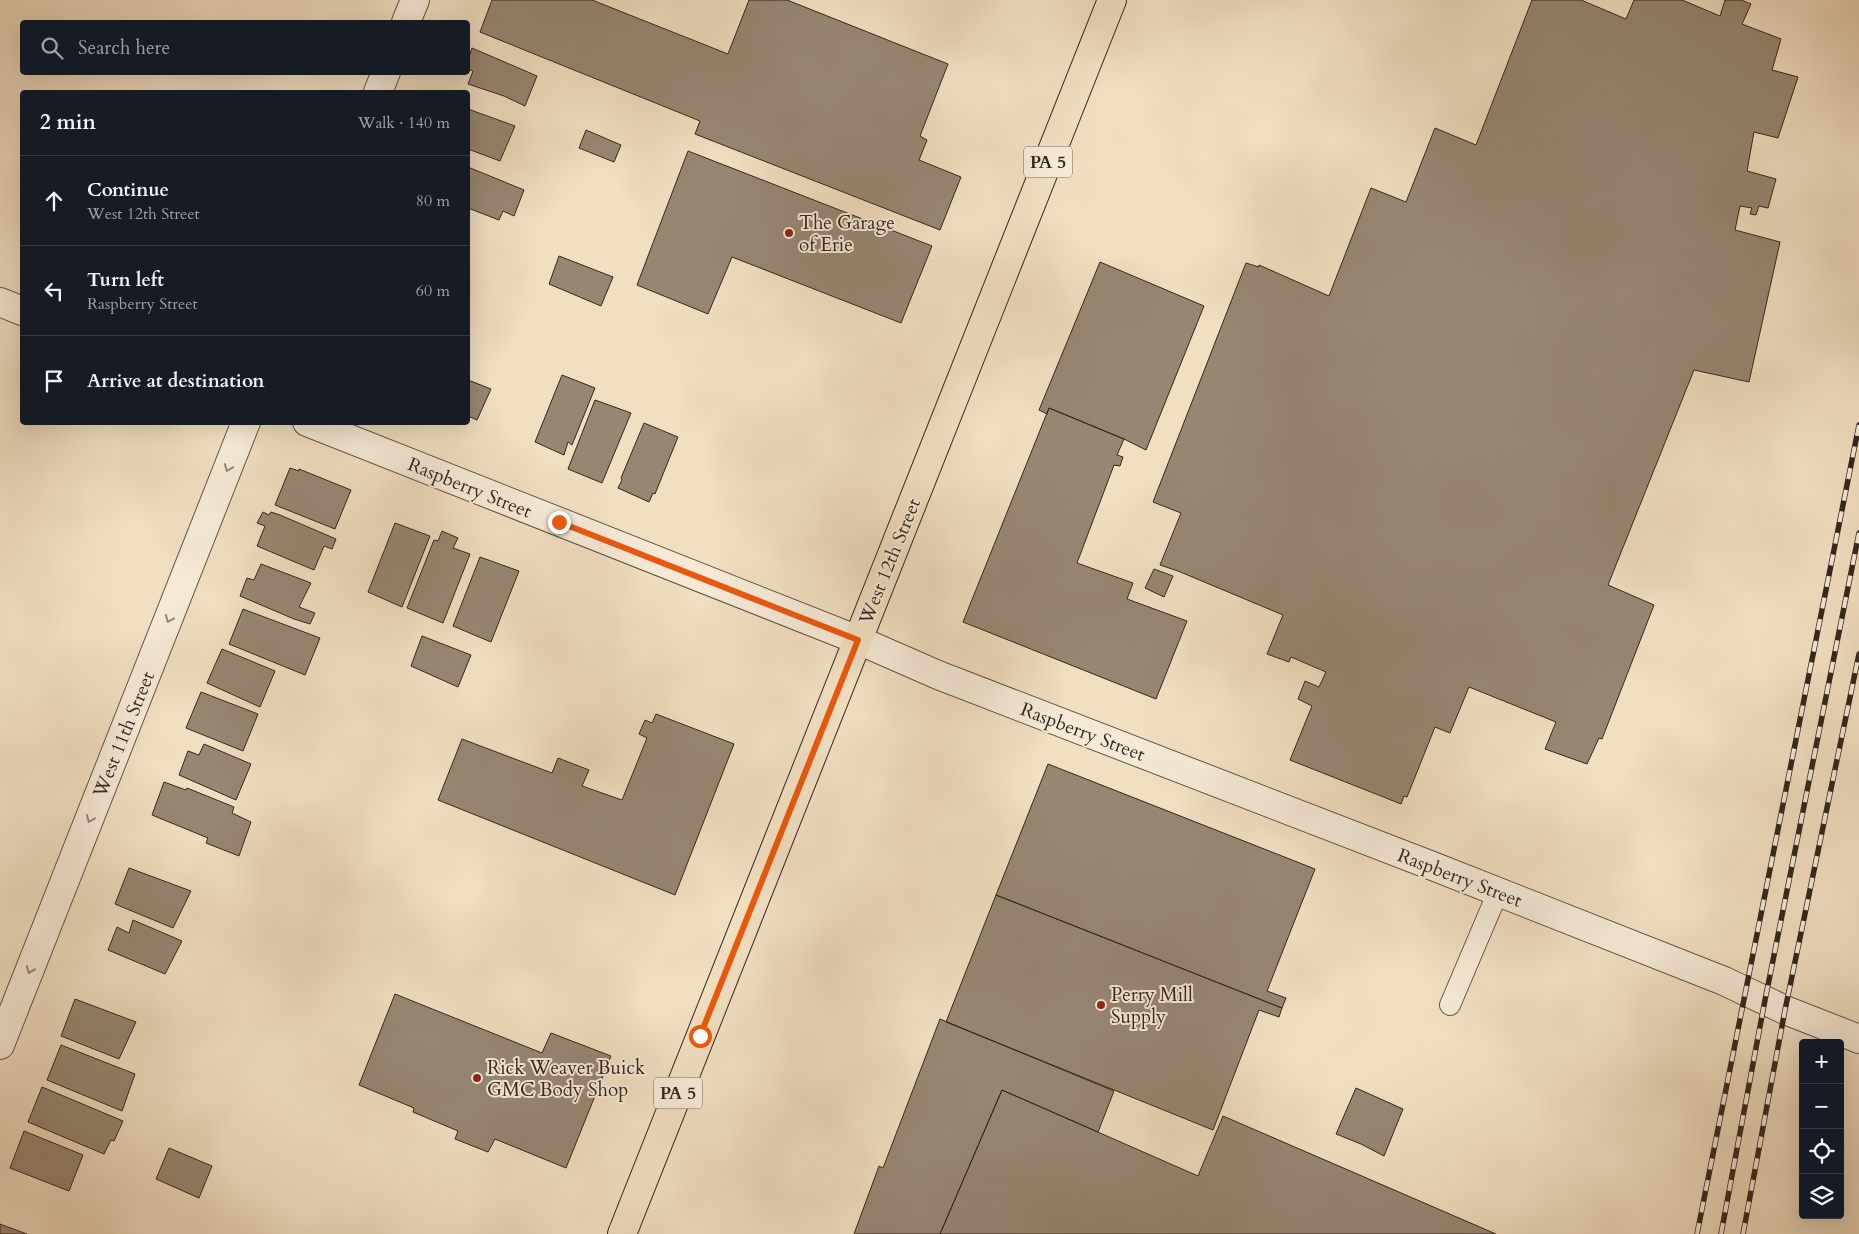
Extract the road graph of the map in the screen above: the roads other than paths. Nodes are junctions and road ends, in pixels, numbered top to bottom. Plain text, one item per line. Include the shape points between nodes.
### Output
1 (415, 0) edge
2 (1112, 0) edge
3 (407, 20) edge
4 (385, 75) edge
5 (379, 90) edge
6 (0, 302) edge
7 (20, 310) edge
8 (245, 425) edge
9 (315, 425) edge
10 (858, 640) junction
11 (1498, 892) junction
12 (1450, 1005) dead end
13 (1859, 1039) edge
14 (0, 1045) edge
15 (622, 1234) edge

1 - 3 street
2 - 10 main road, West 12th Street / PA 5
4 - 5 street
6 - 7 street
8 -> 14 street, West 11th Street
9 - 10 street, Raspberry Street
10 - 11 street, Raspberry Street via 938,675
10 - 15 main road, West 12th Street / PA 5
11 - 12 lane
11 - 13 street, Raspberry Street via 1724,981 1785,1010

